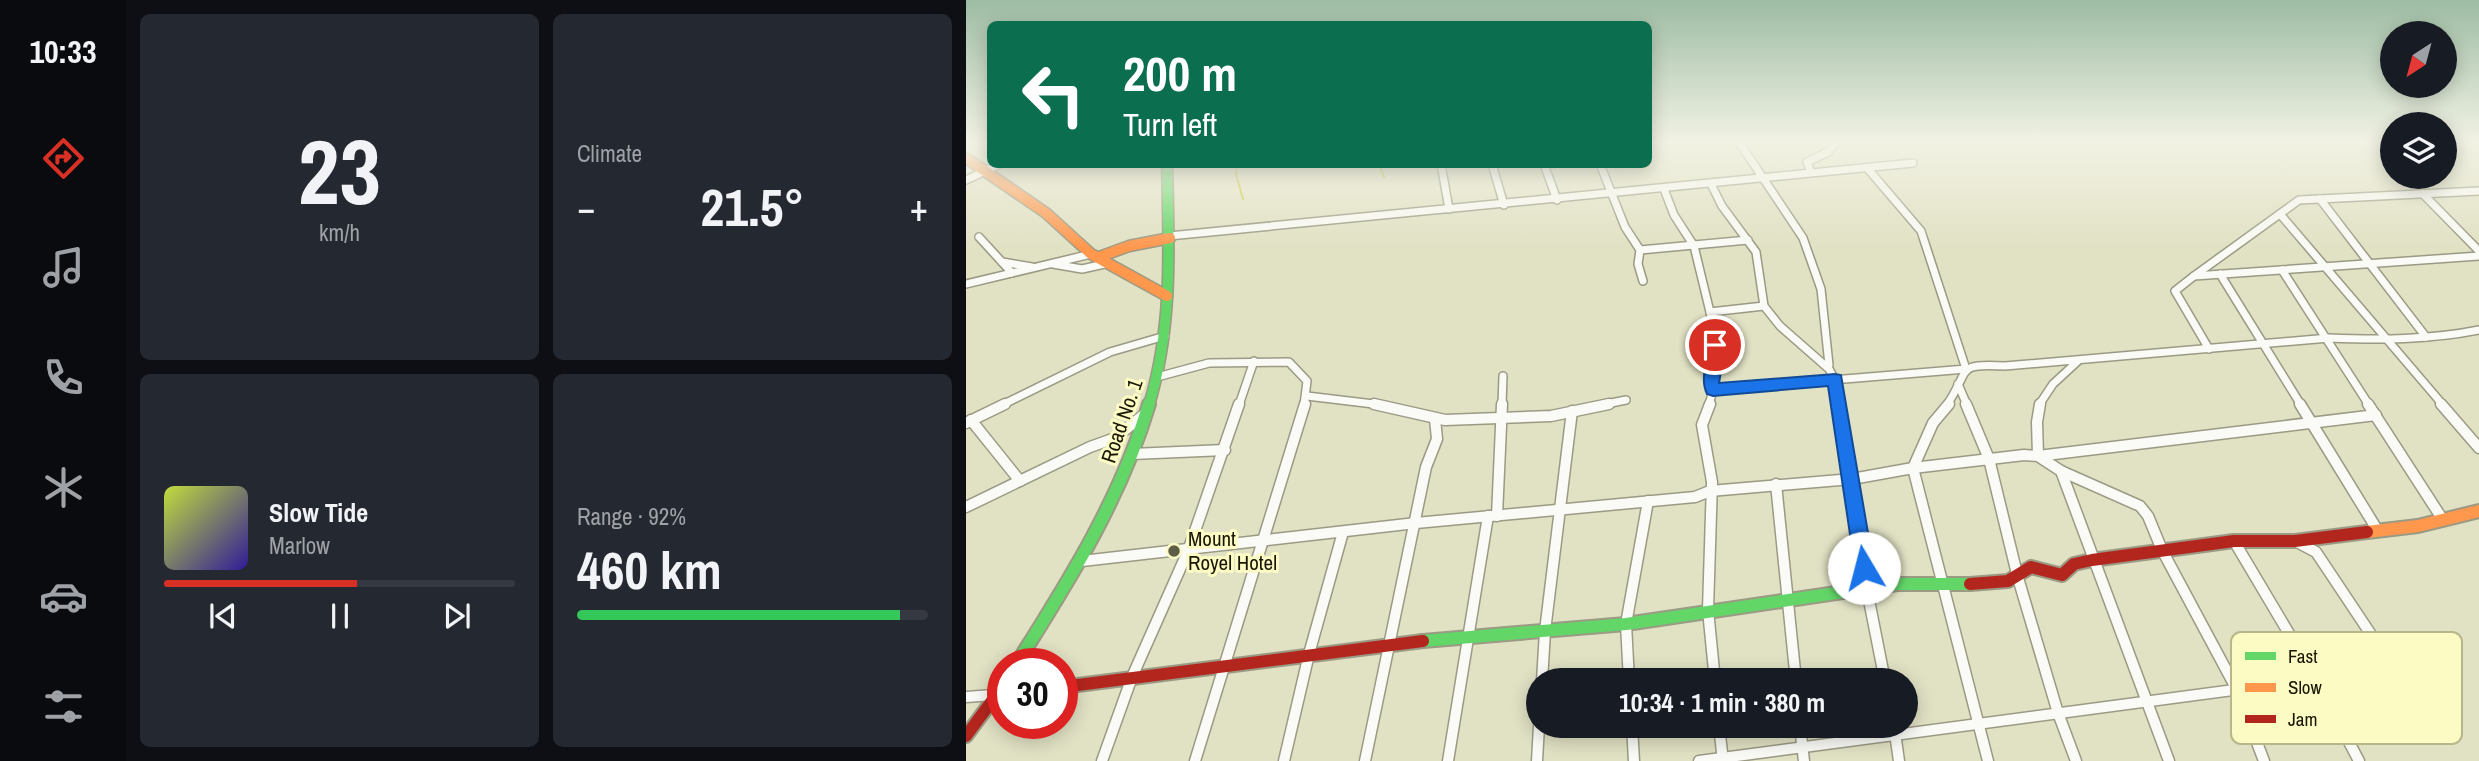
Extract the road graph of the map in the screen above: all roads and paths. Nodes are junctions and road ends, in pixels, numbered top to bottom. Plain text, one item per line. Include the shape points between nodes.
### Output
1 (994, 178) edge
2 (1168, 178) edge
3 (1443, 178) edge
4 (1496, 178) edge
5 (1549, 178) edge
6 (1604, 178) edge
7 (1763, 178) edge
8 (1788, 178) edge
9 (1875, 178) edge
10 (1765, 180) junction
11 (1711, 184) junction
12 (1664, 189) junction
13 (2479, 191) edge
14 (2423, 194) junction
15 (1610, 195) junction
16 (2320, 199) junction
17 (1557, 200) junction
18 (1504, 205) junction
19 (1449, 209) junction
20 (2280, 214) junction
21 (979, 237) dead end
22 (1170, 237) junction
23 (1748, 240) junction
24 (1694, 246) junction
25 (1640, 250) junction
26 (2479, 254) edge
27 (1100, 258) junction
28 (1002, 262) junction
29 (2370, 263) junction
30 (1049, 264) junction
31 (1035, 267) junction
32 (2324, 267) junction
33 (2282, 270) junction
34 (1012, 274) junction
35 (2220, 274) junction
36 (2194, 276) junction
37 (1643, 281) dead end
38 (966, 284) edge
39 (1167, 296) junction
40 (1765, 306) junction
41 (1710, 312) junction
42 (2479, 330) edge
43 (1165, 336) junction
44 (2426, 337) junction
45 (2326, 338) junction
46 (2386, 339) junction
47 (2264, 345) junction
48 (2209, 349) junction
49 (1254, 361) junction
50 (2078, 361) junction
51 (1829, 365) junction
52 (1966, 369) junction
53 (1503, 376) dead end
54 (1157, 377) junction
55 (1835, 380) junction
56 (1958, 384) junction
57 (1713, 390) junction
58 (1307, 396) junction
59 (1626, 400) dead end
60 (1572, 411) junction
61 (1146, 413) junction
62 (2376, 415) junction
63 (1503, 417) junction
64 (1435, 419) junction
65 (968, 421) edge
66 (2312, 423) junction
67 (2479, 449) edge
68 (1225, 450) junction
69 (1132, 453) junction
70 (2038, 456) junction
71 (1989, 459) junction
72 (1913, 468) junction
73 (2061, 471) junction
74 (1852, 479) junction
75 (1020, 481) junction
76 (1776, 484) junction
77 (1710, 491) junction
78 (1648, 501) junction
79 (966, 507) edge
80 (1562, 509) junction
81 (2478, 511) edge
82 (1492, 516) junction
83 (2443, 520) junction
84 (1416, 523) junction
85 (2378, 531) junction
86 (1343, 532) junction
87 (2234, 541) junction
88 (2295, 541) junction
89 (1263, 542) junction
90 (2162, 550) junction
91 (1188, 551) junction
92 (2092, 560) junction
93 (1082, 561) junction
94 (2018, 578) junction
95 (1945, 586) junction
96 (1867, 590) junction
97 (1789, 598) junction
98 (1709, 610) junction
99 (1626, 624) junction
100 (1545, 631) junction
101 (2288, 632) edge
102 (2369, 632) edge
103 (1469, 637) junction
104 (1389, 644) junction
105 (1027, 648) edge
106 (1309, 654) junction
107 (1226, 665) junction
108 (1543, 668) edge
109 (1628, 668) edge
110 (1714, 668) edge
111 (1795, 668) edge
112 (1882, 668) edge
113 (1132, 677) junction
114 (2231, 679) edge
115 (1078, 685) edge
116 (2231, 691) edge
117 (987, 694) edge
118 (966, 696) edge
119 (2146, 702) junction
120 (987, 710) edge
121 (2058, 713) junction
122 (1978, 724) junction
123 (1918, 728) edge
124 (966, 736) edge
125 (1538, 738) edge
126 (1633, 738) edge
127 (1720, 738) edge
128 (1801, 738) edge
129 (1856, 738) edge
130 (1896, 738) edge
131 (2258, 744) edge
132 (2349, 744) edge
133 (1802, 749) junction
134 (1722, 760) edge
135 (1102, 761) edge
136 (1195, 761) edge
137 (1284, 761) edge
138 (1365, 761) edge
139 (1448, 761) edge
140 (1537, 761) edge
141 (1634, 761) edge
142 (1699, 761) edge
143 (1804, 761) edge
144 (1899, 761) edge
145 (1988, 761) edge
146 (2076, 761) edge
147 (2169, 761) edge
148 (2264, 761) edge
149 (2358, 761) edge

1 - 27 main road
2 - 22 main road, Road No. 1
3 - 19 street
4 - 18 street
5 - 17 street
6 - 15 street
7 - 10 street
8 - 10 street
9 - 52 street via 1921,230
10 - 11 street
10 - 51 street via 1803,238 1821,289
11 - 12 street
11 - 23 street via 1725,212
12 - 15 street
12 - 24 street
13 - 14 street
14 - 16 street
14 - 26 street
15 - 17 street
15 - 25 street
16 - 20 street via 2299,200
16 - 29 street
17 - 18 street
18 - 19 street
19 - 22 street
20 - 32 street
20 - 36 street
21 - 28 street
22 - 27 main road
22 - 39 main road, Road No. 1
23 - 24 street
23 - 40 street via 1757,253
24 - 25 street
24 - 41 street
25 - 37 street
26 - 29 street
27 - 30 street
27 - 30 street via 1082,269
27 - 39 main road
28 - 31 street
28 - 34 street
29 - 32 street
29 - 44 street
30 - 31 street
31 - 34 street
32 - 33 street
32 - 46 street
33 - 35 street
33 - 45 street
34 - 38 street
35 - 36 street
35 - 47 street
36 - 48 street via 2175,291
39 - 43 main road, Road No. 1
40 - 41 street
40 - 51 street via 1785,330
41 - 57 street via 1716,354 1710,382
42 - 44 street
43 - 54 main road, Road No. 1
43 - 65 street via 1110,352
44 - 46 street
45 - 46 street
45 - 47 street
45 - 62 street
46 - 67 street
47 - 48 street
47 - 66 street
48 - 50 street
49 - 54 street via 1209,363
49 - 58 street via 1289,362 1307,381
49 - 68 street
50 - 52 street via 1976,364
50 - 70 street via 2040,399 2036,409
51 - 55 street
52 - 55 street
52 - 56 street
53 - 63 street
54 - 61 main road, Road No. 1
55 - 57 street
55 - 74 street
56 - 71 street
56 - 72 street via 1933,423
57 - 77 street via 1702,425
58 - 64 street via 1363,401
58 - 89 street
59 - 60 street
60 - 63 street
60 - 80 street
61 - 69 main road, Road No. 1
61 - 75 street via 1108,441
62 - 66 street
62 - 83 street
63 - 64 street
63 - 82 street
64 - 84 street via 1437,439 1426,467
65 - 75 street
66 - 70 street
66 - 85 street
68 - 69 street
68 - 91 street
69 - 93 main road, Road No. 1
70 - 71 street
70 - 73 street
71 - 72 street
71 - 94 street
72 - 74 street
72 - 95 street
73 - 90 street via 2140,506
73 - 92 street
74 - 76 street
74 - 96 street
75 - 79 street
76 - 77 street
76 - 97 street
77 - 78 street via 1695,497
77 - 98 street
78 - 80 street
78 - 99 street
80 - 82 street
80 - 100 street
81 - 83 main road
82 - 84 street
82 - 103 street
83 - 85 main road
84 - 86 street
84 - 104 street
85 - 88 main road
86 - 89 street
86 - 106 street
87 - 88 main road
87 - 90 main road
87 - 101 street
88 - 102 street via 2316,552
89 - 91 street
89 - 107 street
90 - 92 main road
90 - 114 street
91 - 93 street
91 - 113 street
92 - 94 main road via 2074,564 2062,575 2034,565
92 - 119 street
93 - 105 main road, Road No. 1
94 - 95 main road
94 - 121 street
95 - 96 main road via 1917,582
95 - 122 street
96 - 97 main road
96 - 112 street
97 - 98 main road
97 - 111 street
98 - 99 main road
98 - 110 street
99 - 100 main road
99 - 109 street
100 - 103 main road
100 - 108 street
103 - 104 main road
103 - 139 street
104 - 106 main road
104 - 138 street
106 - 107 main road
106 - 137 street
107 - 113 main road
107 - 136 street
113 - 115 main road
113 - 135 street
116 - 119 street
117 - 118 street
119 - 121 street
119 - 147 street
120 - 124 main road
121 - 122 street
121 - 146 street
122 - 123 street
122 - 145 street
125 - 140 street
126 - 141 street
127 - 134 street
128 - 133 street
129 - 133 street
130 - 144 street
131 - 148 street
132 - 149 street
133 - 134 street
133 - 143 street
134 - 142 street

